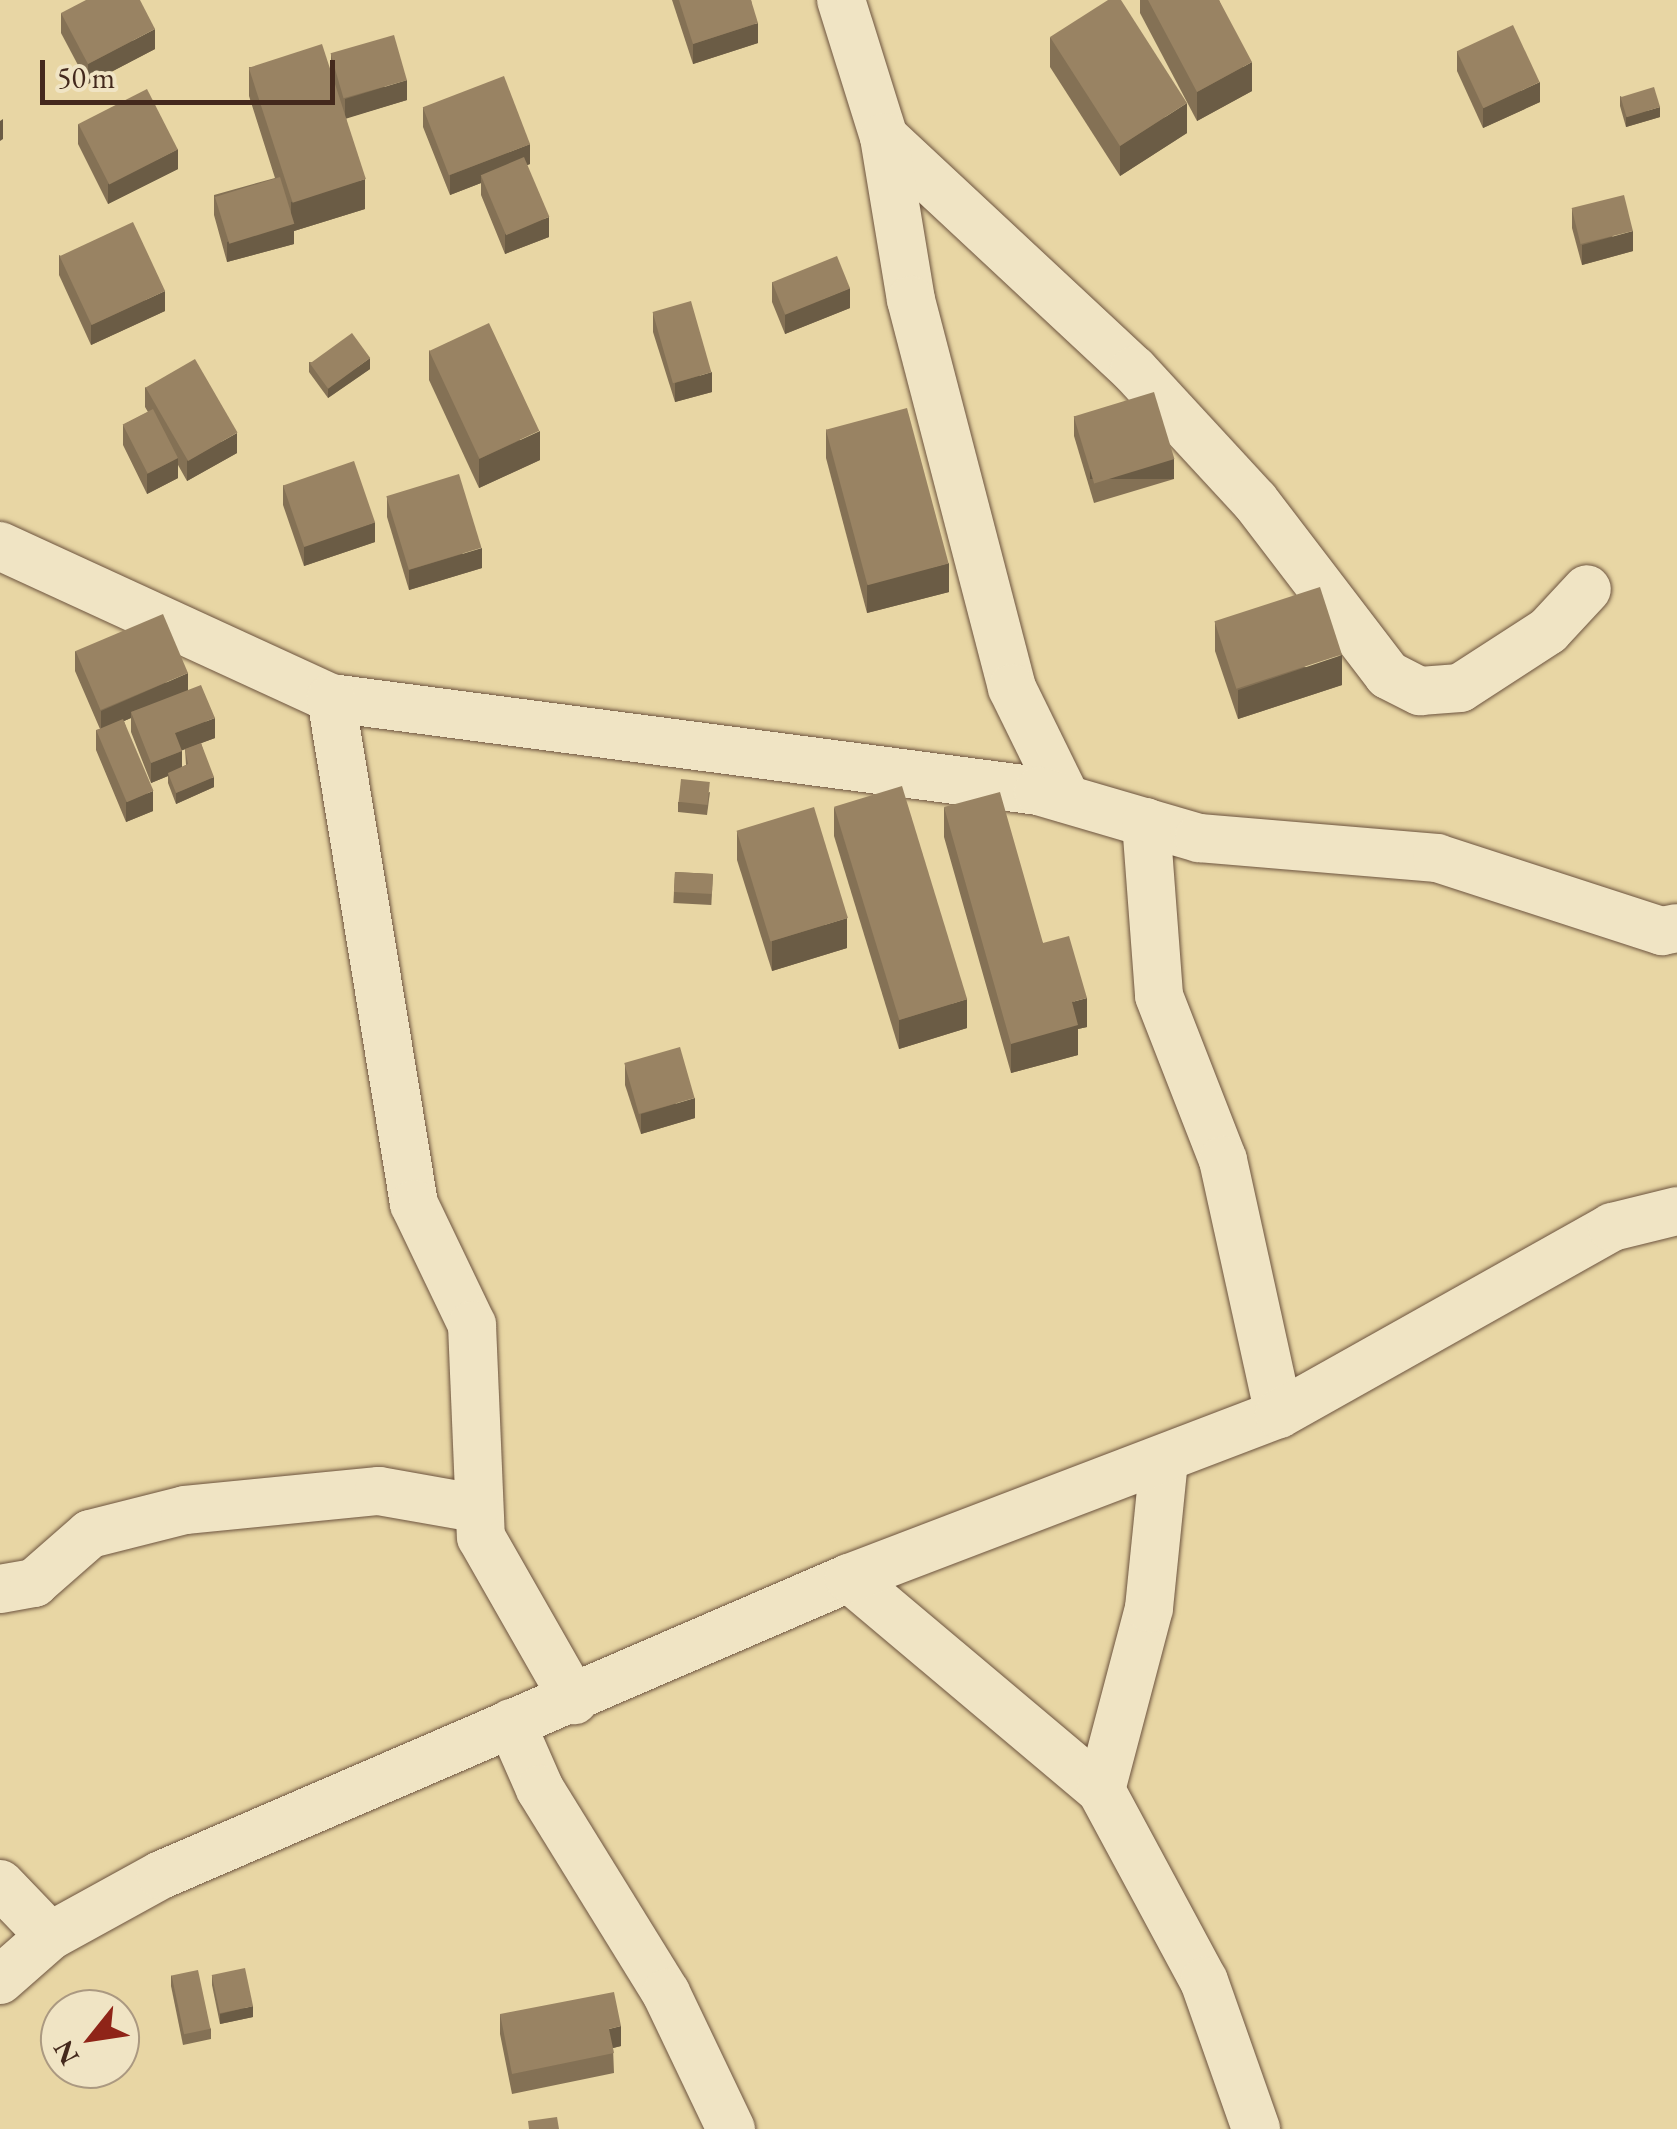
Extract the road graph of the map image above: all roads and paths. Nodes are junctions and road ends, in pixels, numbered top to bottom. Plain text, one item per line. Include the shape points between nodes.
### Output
1 (841, 0) edge
2 (884, 137) junction
3 (0, 546) edge
4 (1588, 589) dead end
5 (331, 698) junction
6 (1066, 798) junction
7 (1146, 822) junction
8 (1672, 933) edge
9 (1677, 1211) edge
10 (1279, 1414) junction
11 (1164, 1460) junction
12 (475, 1508) junction
13 (848, 1578) junction
14 (0, 1588) edge
15 (574, 1700) junction
16 (511, 1722) junction
17 (1101, 1790) junction
18 (0, 1884) edge
19 (50, 1936) junction
20 (0, 1980) edge
21 (731, 2129) edge
22 (1256, 2129) edge

1 - 2 street
2 - 4 street via 1134,370 1256,502 1403,686 1460,688 1548,631
2 - 6 street via 911,300 1006,669
3 - 5 street
5 - 6 street
5 - 12 street via 414,1204 472,1325
6 - 7 street
7 - 8 street via 1198,838 1437,858
7 - 10 street via 1159,996 1223,1160
9 - 10 street via 1612,1227
10 - 11 street
11 - 13 street
11 - 17 street via 1149,1608
12 - 14 street via 379,1491 185,1510 90,1534 34,1582
12 - 15 street via 493,1565
13 - 15 street
13 - 17 street
15 - 16 street
16 - 19 street via 161,1875
16 - 21 street via 540,1789 666,1994
17 - 22 street via 1204,1981
18 - 19 street
19 - 20 street

